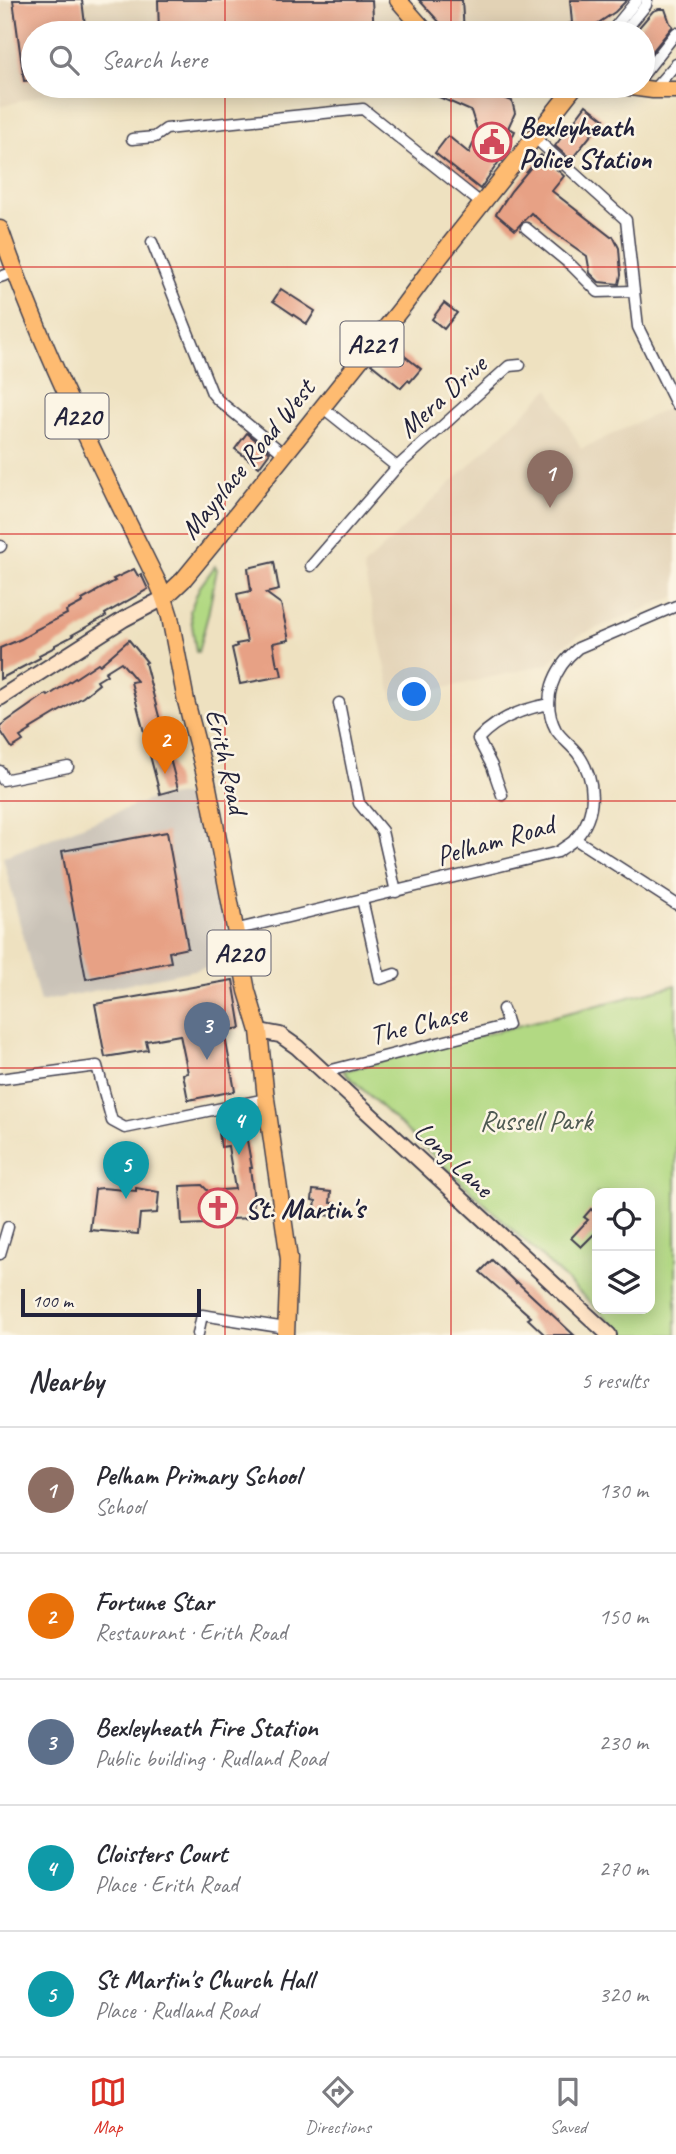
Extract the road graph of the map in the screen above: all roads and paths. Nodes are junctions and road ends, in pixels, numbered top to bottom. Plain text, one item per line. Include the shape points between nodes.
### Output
1 (637, 0) edge
2 (647, 0) edge
3 (401, 2) edge
4 (417, 21) edge
5 (620, 21) edge
6 (633, 21) edge
7 (676, 33) edge
8 (655, 58) edge
9 (676, 64) edge
10 (655, 88) edge
11 (655, 90) edge
12 (676, 90) edge
13 (567, 98) edge
14 (132, 139) dead end
15 (537, 140) junction
16 (482, 204) junction
17 (526, 228) dead end
18 (0, 229) edge
19 (152, 242) dead end
20 (7, 274) edge
21 (633, 291) junction
22 (520, 365) dead end
23 (676, 404) edge
24 (322, 407) junction
25 (284, 454) junction
26 (397, 467) junction
27 (311, 566) dead end
28 (164, 598) junction
29 (676, 606) edge
30 (0, 698) edge
31 (339, 703) dead end
32 (549, 704) junction
33 (68, 767) dead end
34 (1, 778) edge
35 (502, 795) dead end
36 (575, 839) junction
37 (396, 892) junction
38 (362, 899) junction
39 (676, 904) edge
40 (234, 930) junction
41 (395, 974) dead end
42 (503, 1009) dead end
43 (259, 1031) junction
44 (324, 1072) junction
45 (0, 1079) edge
46 (266, 1099) junction
47 (8, 1227) dead end
48 (0, 1254) edge
49 (286, 1332) edge
50 (198, 1334) edge
51 (609, 1335) edge

1 - 5 street
2 - 6 street
3 - 4 main road
7 - 8 street
9 - 10 street
11 - 12 main road
13 - 15 main road, Mayplace Road West / A221
14 - 16 street via 155,137 166,129 363,109
15 - 16 main road, Mayplace Road West / A221
15 - 21 street via 626,220
16 - 24 main road, Mayplace Road West / A221
17 - 21 street via 598,292
18 - 20 main road, Erith Road / A220
19 - 25 street via 212,393
20 - 28 main road, Erith Road / A220
21 - 23 street via 638,327
22 - 26 street, Mera Drive via 509,366
24 - 25 main road, Mayplace Road West / A221
24 - 26 street, Mera Drive
25 - 28 main road, Mayplace Road West / A221
26 - 27 street, Mera Drive
28 - 30 street
28 - 40 main road, Erith Road / A220 via 207,782
29 - 32 street via 578,648 558,669
31 - 37 street via 359,803 382,831
32 - 35 street via 513,714 478,739
32 - 36 street, Pelham Road via 555,728 576,752 591,780 592,806
33 - 34 street
36 - 37 street, Pelham Road via 558,852
36 - 39 street
37 - 38 street, Pelham Road
38 - 40 street, Pelham Road
38 - 41 street via 380,979
40 - 43 main road, Erith Road / A220
42 - 44 street, The Chase via 508,1025
43 - 44 street, Long Lane via 280,1035
43 - 46 main road, Erith Road / A220
44 - 51 street, Long Lane
45 - 46 street via 97,1066 112,1121 125,1128
46 - 49 main road, Erith Road / A220 via 289,1259
47 - 48 street
49 - 50 street via 202,1315

